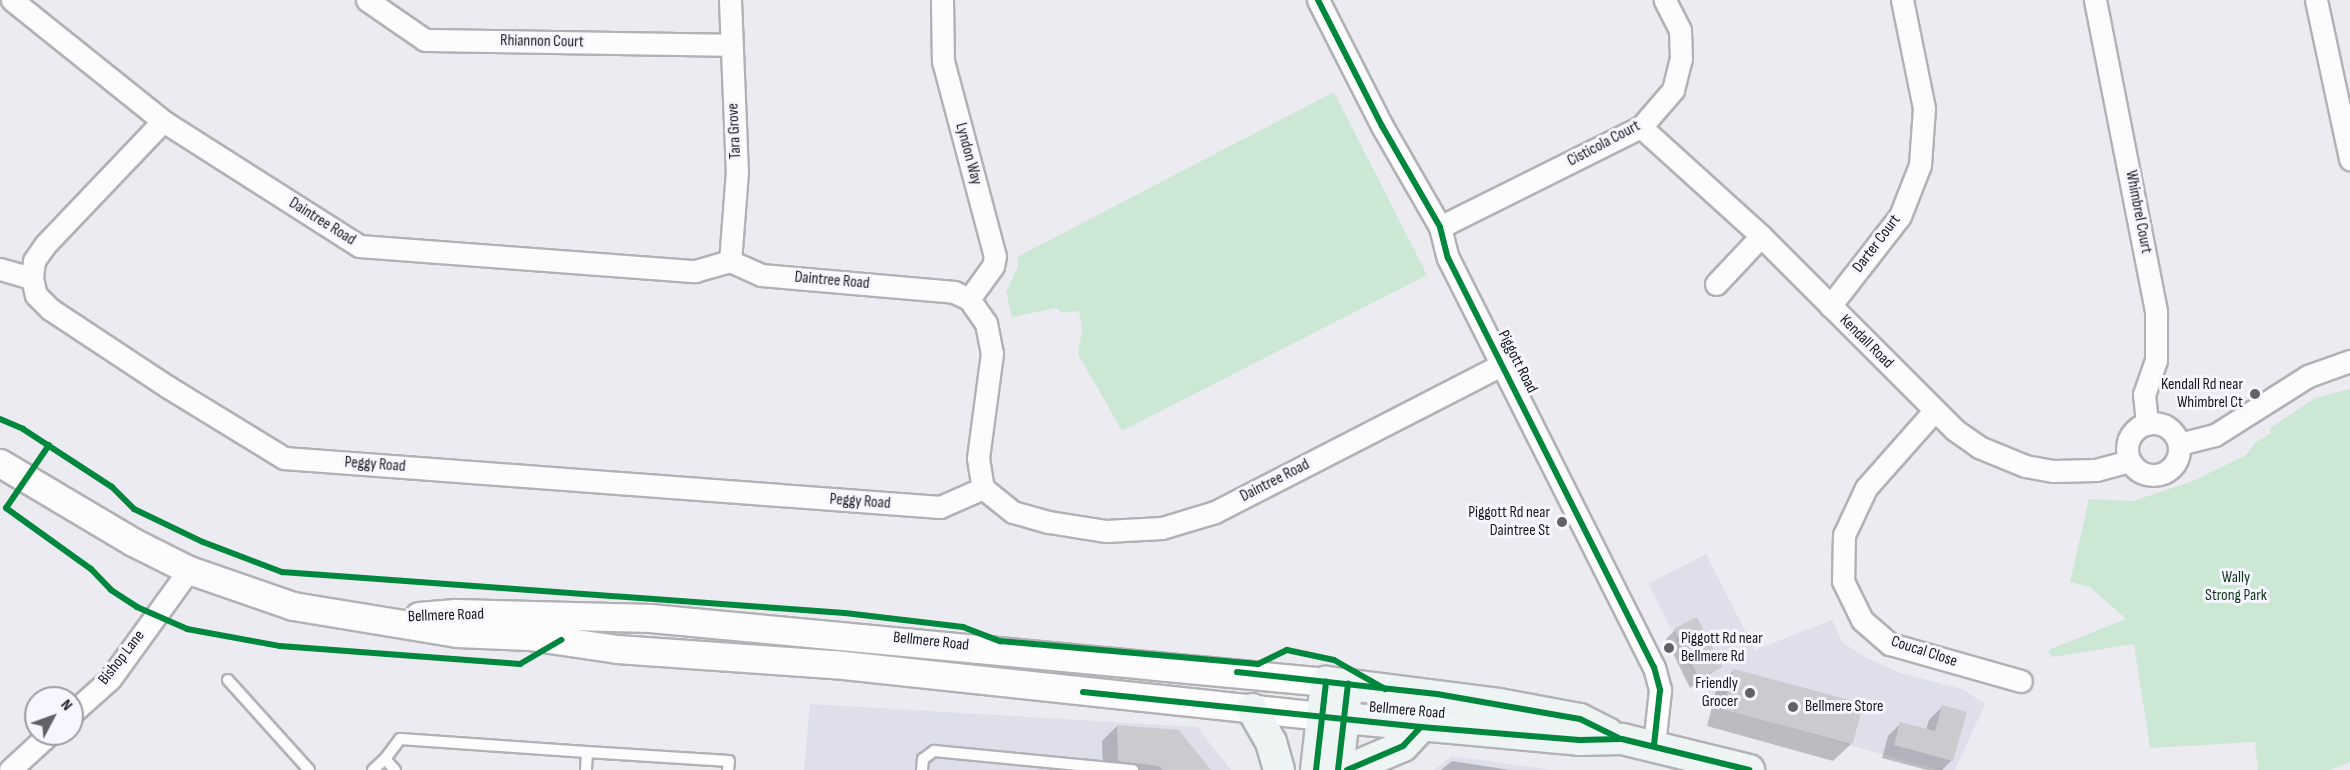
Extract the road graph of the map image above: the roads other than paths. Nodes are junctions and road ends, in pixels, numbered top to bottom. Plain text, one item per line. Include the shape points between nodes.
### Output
1 (12, 0) edge
2 (367, 0) edge
3 (730, 0) edge
4 (942, 0) edge
5 (1318, 0) edge
6 (1665, 0) edge
7 (1902, 0) edge
8 (2095, 0) edge
9 (2316, 0) edge
10 (730, 45) junction
11 (163, 122) junction
12 (1641, 127) junction
13 (2350, 159) edge
14 (1440, 227) junction
15 (1761, 236) junction
16 (730, 261) junction
17 (0, 269) edge
18 (32, 278) junction
19 (1716, 284) dead end
20 (969, 299) junction
21 (1830, 306) junction
22 (2350, 361) edge
23 (1503, 364) junction
24 (1935, 410) junction
25 (2147, 423) junction
26 (2179, 444) junction
27 (2130, 461) junction
28 (0, 464) edge
29 (983, 488) junction
30 (189, 570) junction
31 (376, 619) junction
32 (228, 680) dead end
33 (2021, 681) dead end
34 (1337, 683) junction
35 (84, 702) edge
36 (1252, 709) junction
37 (1333, 717) junction
38 (1421, 727) junction
39 (1622, 739) junction
40 (1654, 745) junction
41 (36, 746) edge
42 (586, 752) junction
43 (385, 759) junction
44 (10, 770) edge
45 (309, 770) edge
46 (373, 770) edge
47 (395, 770) edge
48 (586, 770) edge
49 (728, 770) edge
50 (922, 770) edge
51 (1133, 770) edge
52 (1279, 770) edge
53 (1316, 770) edge
54 (1338, 770) edge
55 (1347, 770) edge
56 (1749, 770) edge

1 - 11 street, Daintree Road
2 - 10 street, Rhiannon Court via 425,40
3 - 10 street, Tara Grove
4 - 20 street, Lyndon Way via 943,61 995,255 993,266
5 - 14 street, Piggott Road via 1382,126
6 - 12 street, Cisticola Court via 1680,30 1681,59 1673,90
7 - 21 street, Darter Court via 1924,108 1920,165 1900,216
8 - 25 street, Whimbrel Court via 2156,312 2156,360 2144,394
9 - 13 street
10 - 16 street, Tara Grove via 737,171
11 - 16 street, Daintree Road via 359,246 694,272
11 - 18 street via 45,245 34,261
12 - 14 street, Cisticola Court
12 - 15 street, Kendall Road
14 - 23 street, Piggott Road via 1448,258
15 - 19 street
15 - 21 street, Kendall Road
16 - 20 street, Daintree Road via 761,275 954,292
17 - 18 street
18 - 29 street, Peggy Road via 36,295 50,309 263,449 284,458 940,507
20 - 29 street via 986,323 992,353 978,458
21 - 24 street, Kendall Road
22 - 26 street via 2308,376 2215,435
23 - 29 street, Daintree Road via 1215,512 1162,528 1106,531 1049,522 1012,512
23 - 40 street, Piggott Road via 1654,667 1660,690
24 - 27 street, Kendall Road via 1979,447 2025,466 2078,471
24 - 33 street, Coucal Close via 1866,488 1844,536 1843,581 1862,620 1890,644
25 - 26 street via 2167,427
25 - 27 street via 2131,435 2127,448
26 - 27 street via 2177,459 2162,474 2147,474
28 - 30 street, Bellmere Road
30 - 31 street, Bellmere Road via 293,606
30 - 35 street, Bishop Lane via 110,679
31 - 34 street, Bellmere Road via 455,613 662,619
31 - 36 street, Bellmere Road via 458,633 834,664
32 - 45 lane
34 - 37 main road
34 - 39 main road, Bellmere Road via 1437,694 1580,719
36 - 37 street, Bellmere Road
36 - 52 main road via 1271,742
37 - 38 main road, Bellmere Road
37 - 53 main road
37 - 54 main road
38 - 39 main road, Bellmere Road via 1579,740
38 - 55 main road via 1403,746
39 - 40 main road, Bellmere Road
40 - 56 main road, Bellmere Road
41 - 44 street
42 - 43 lane via 400,739
42 - 48 lane
42 - 49 lane via 729,761
43 - 46 lane
43 - 47 lane
50 - 51 lane via 923,759 934,751

